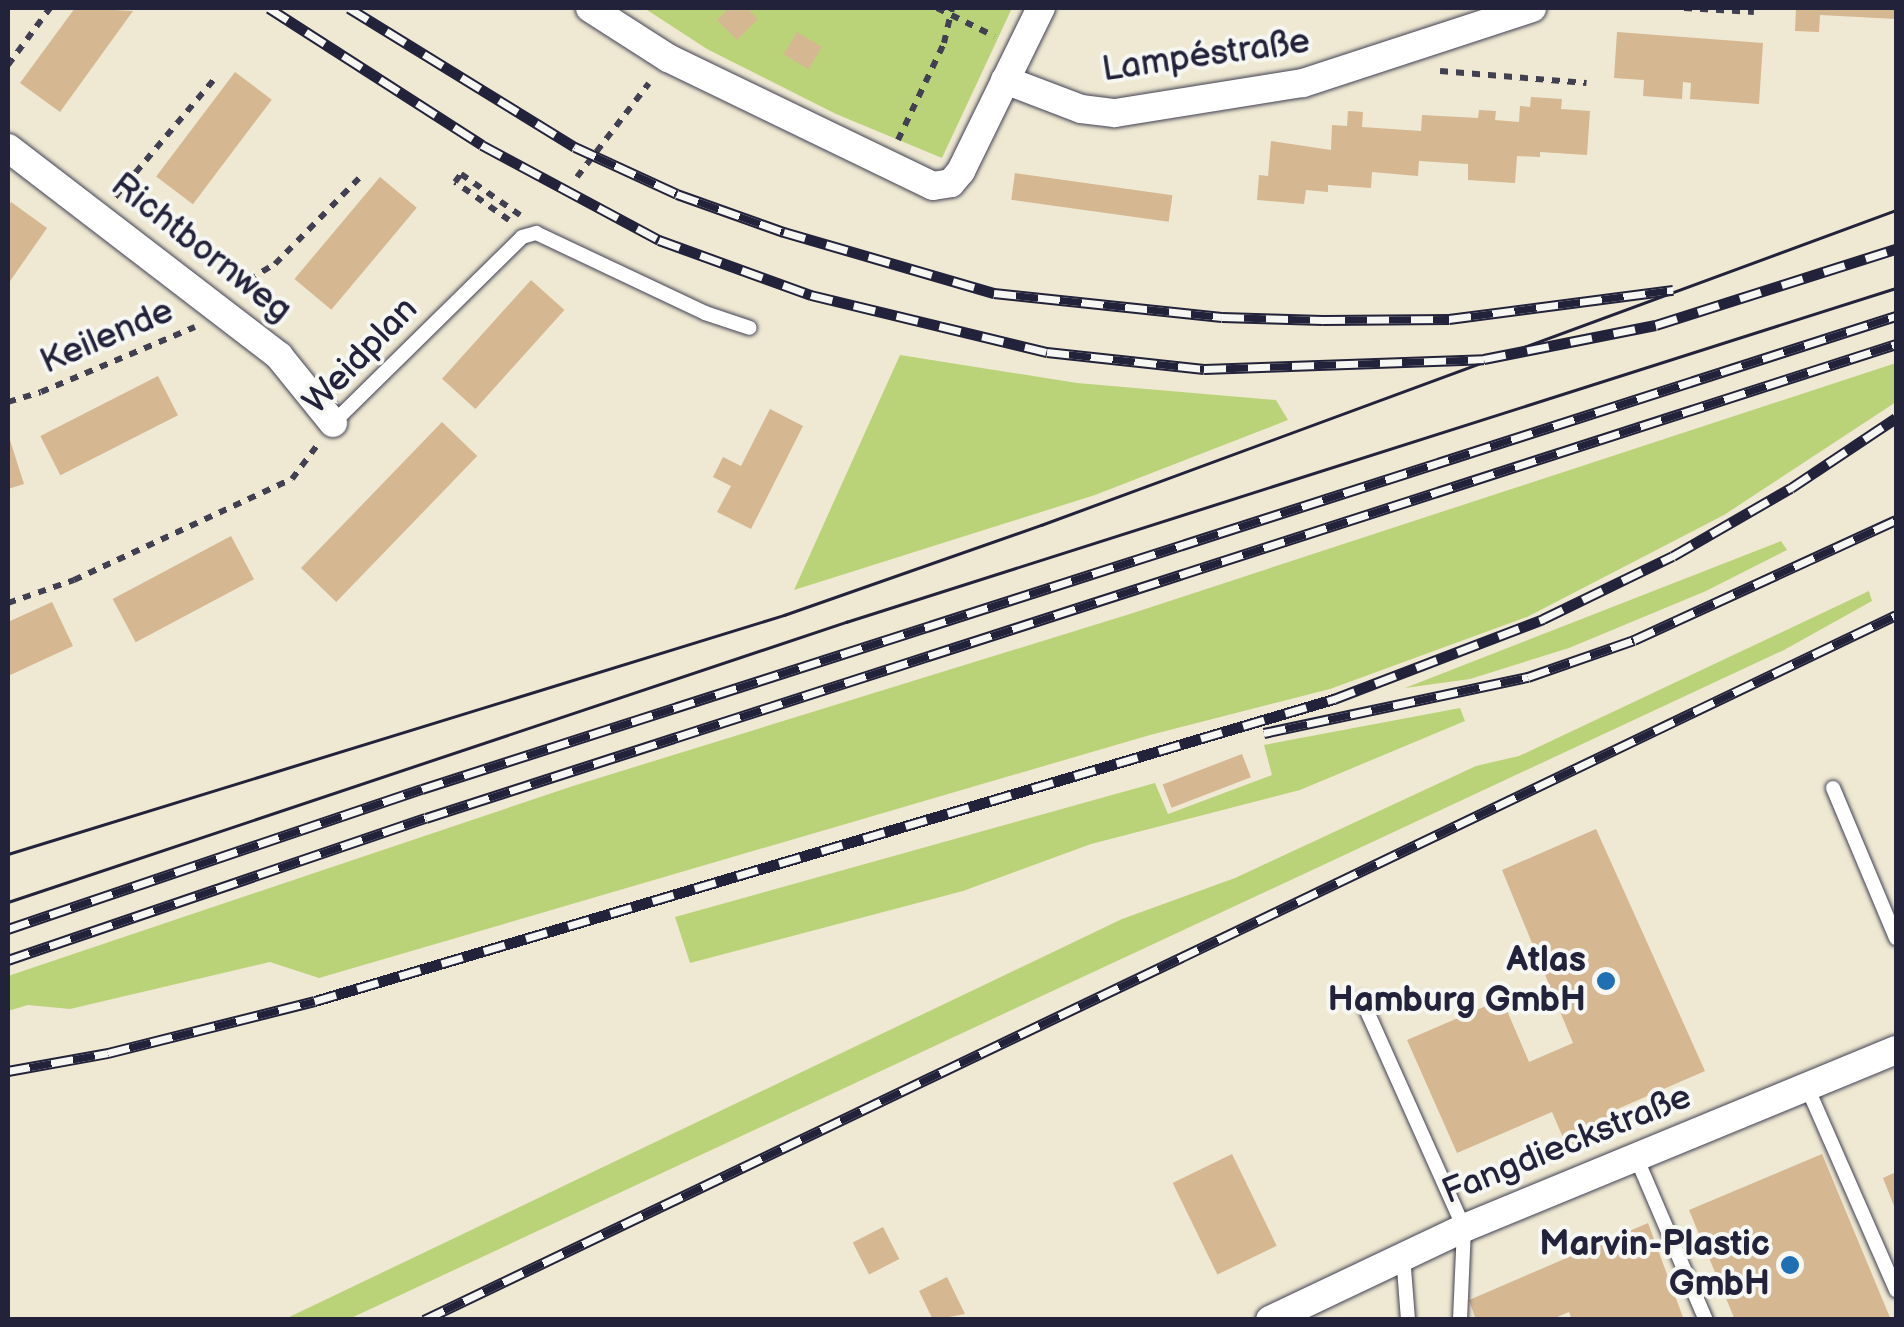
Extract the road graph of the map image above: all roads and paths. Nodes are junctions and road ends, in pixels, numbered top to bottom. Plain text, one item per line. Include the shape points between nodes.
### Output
1 (50, 8) edge
2 (590, 8) edge
3 (937, 8) edge
4 (1041, 8) edge
5 (1532, 8) edge
6 (1684, 8) edge
7 (952, 12) edge
8 (1754, 12) dead end
9 (1002, 40) dead end
10 (668, 58) junction
11 (8, 65) edge
12 (1431, 65) dead end
13 (217, 76) dead end
14 (1005, 80) junction
15 (1587, 84) dead end
16 (896, 145) dead end
17 (8, 148) edge
18 (364, 173) dead end
19 (577, 177) dead end
20 (98, 216) junction
21 (526, 218) dead end
22 (522, 237) junction
23 (217, 309) junction
24 (750, 328) dead end
25 (8, 402) edge
26 (333, 423) junction
27 (8, 603) edge
28 (1832, 788) dead end
29 (1896, 938) edge
30 (1362, 1000) dead end
31 (1896, 1050) edge
32 (1807, 1087) junction
33 (1636, 1157) junction
34 (1464, 1228) junction
35 (1403, 1254) junction
36 (1896, 1290) edge
37 (1270, 1320) edge
38 (1408, 1320) edge
39 (1460, 1320) edge
40 (1706, 1320) edge

1 - 11 path
2 - 10 street
3 - 7 path
4 - 14 street
5 - 14 street, Lampéstraße via 1303,84 1134,110 1081,110
6 - 8 path
7 - 9 path
7 - 16 path
10 - 14 street via 934,186 951,183 961,171
10 - 19 path
12 - 15 path via 1442,72
13 - 20 path
17 - 20 street, Richtbornweg
18 - 23 path, Keilende via 274,264
20 - 23 street, Richtbornweg
21 - 22 path via 461,174 455,182 518,226
22 - 24 lane via 536,233 704,314
22 - 26 lane, Weidplan
23 - 25 path, Keilende
23 - 26 street, Richtbornweg via 280,356
26 - 27 path, Weidplan via 292,479 74,580
28 - 29 lane
30 - 34 lane
31 - 32 street, Fangdieckstraße
32 - 33 street, Fangdieckstraße
32 - 36 lane
33 - 34 street, Fangdieckstraße
33 - 40 lane
34 - 35 street, Fangdieckstraße
34 - 39 lane
35 - 37 street, Fangdieckstraße
35 - 38 lane

